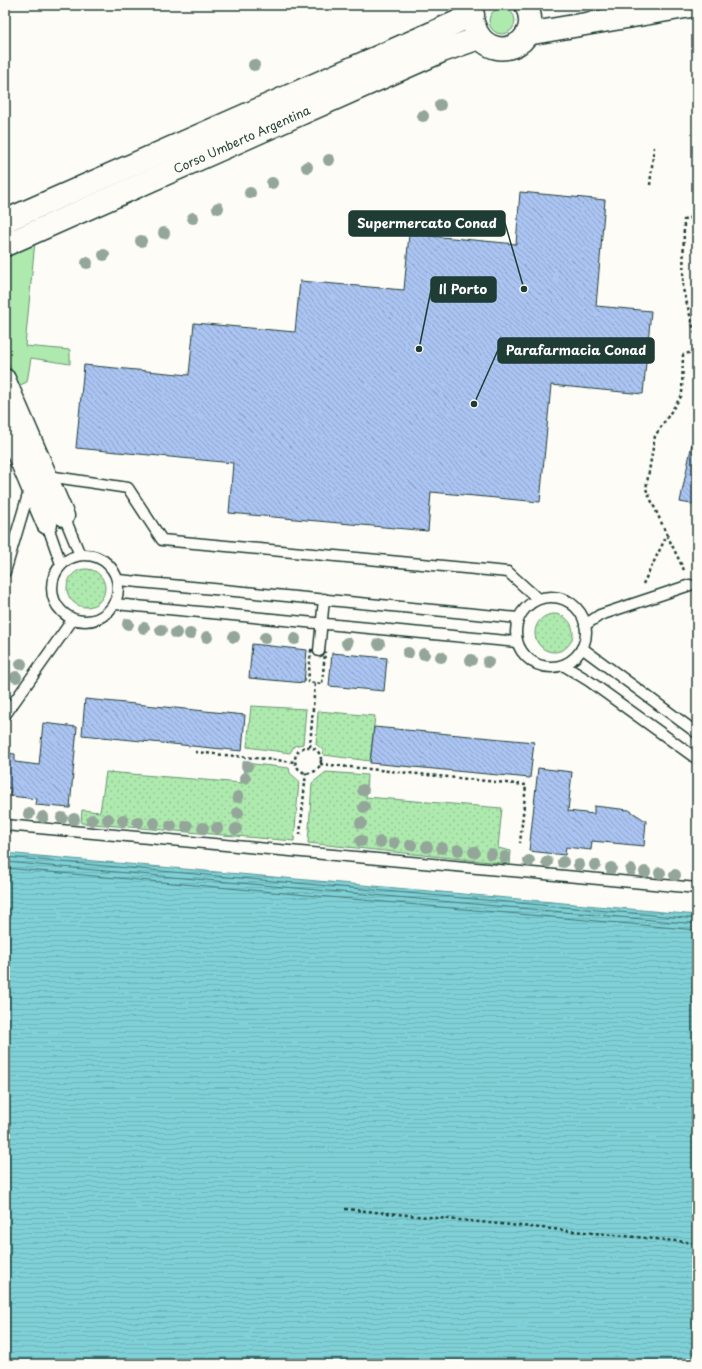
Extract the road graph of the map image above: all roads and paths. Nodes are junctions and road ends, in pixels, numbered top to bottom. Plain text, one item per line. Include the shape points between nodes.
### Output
1 (697, 5) edge
2 (530, 7) edge
3 (475, 10) edge
4 (527, 34) junction
5 (479, 38) junction
6 (654, 147) dead end
7 (650, 185) dead end
8 (697, 216) edge
9 (5, 221) edge
10 (5, 244) edge
11 (697, 341) edge
12 (697, 350) edge
13 (5, 379) edge
14 (5, 425) edge
15 (39, 480) junction
16 (55, 520) junction
17 (666, 533) junction
18 (80, 555) junction
19 (61, 564) junction
20 (5, 572) edge
21 (118, 580) junction
22 (690, 585) joint
23 (324, 599) junction
24 (538, 599) junction
25 (114, 604) junction
26 (632, 604) junction
27 (518, 618) junction
28 (73, 619) junction
29 (322, 624) junction
30 (585, 625) junction
31 (517, 642) junction
32 (582, 648) junction
33 (319, 651) dead end
34 (563, 665) junction
35 (314, 683) dead end
36 (5, 715) edge
37 (697, 733) edge
38 (310, 747) junction
39 (195, 752) dead end
40 (697, 759) edge
41 (295, 762) junction
42 (320, 764) junction
43 (306, 772) junction
44 (5, 825) edge
45 (520, 843) dead end
46 (298, 852) junction
47 (697, 888) edge
48 (345, 1209) dead end
49 (697, 1243) edge

1 - 4 street
2 - 4 street via 530,27
3 - 5 street, Corso Umberto Argentina
3 - 9 street, Corso Umberto Argentina
4 - 5 street via 522,41 507,48 491,47
5 - 10 street, Corso Umberto Argentina via 442,51
6 - 7 path
8 - 11 path via 684,220 683,289
12 - 17 path via 683,355 682,395 655,436 646,489
13 - 15 street
14 - 15 street
15 - 16 street
15 - 20 lane
15 - 24 lane via 128,488 162,540 508,572
16 - 18 lane
16 - 19 lane
17 - 22 path
17 - 26 path
18 - 19 lane
18 - 21 lane via 100,557 108,563
19 - 28 lane via 53,578 52,595 56,605
21 - 23 lane
21 - 25 lane via 119,588
22 - 26 lane
23 - 27 lane
23 - 29 lane
24 - 27 lane via 523,610
24 - 30 lane via 550,597 573,604
25 - 28 lane via 110,611 97,619
25 - 29 lane
26 - 30 lane via 600,615
27 - 31 lane
28 - 36 lane
29 - 31 lane
29 - 33 lane
30 - 32 lane
31 - 34 lane via 524,654 535,663 554,667
32 - 34 lane
32 - 37 lane
34 - 40 lane
35 - 38 path
38 - 41 path via 298,750
38 - 42 path via 318,751
39 - 41 path
41 - 43 path via 299,769
42 - 43 path via 315,770
42 - 45 path via 526,785
43 - 46 path
44 - 46 lane
46 - 47 lane
48 - 49 path

